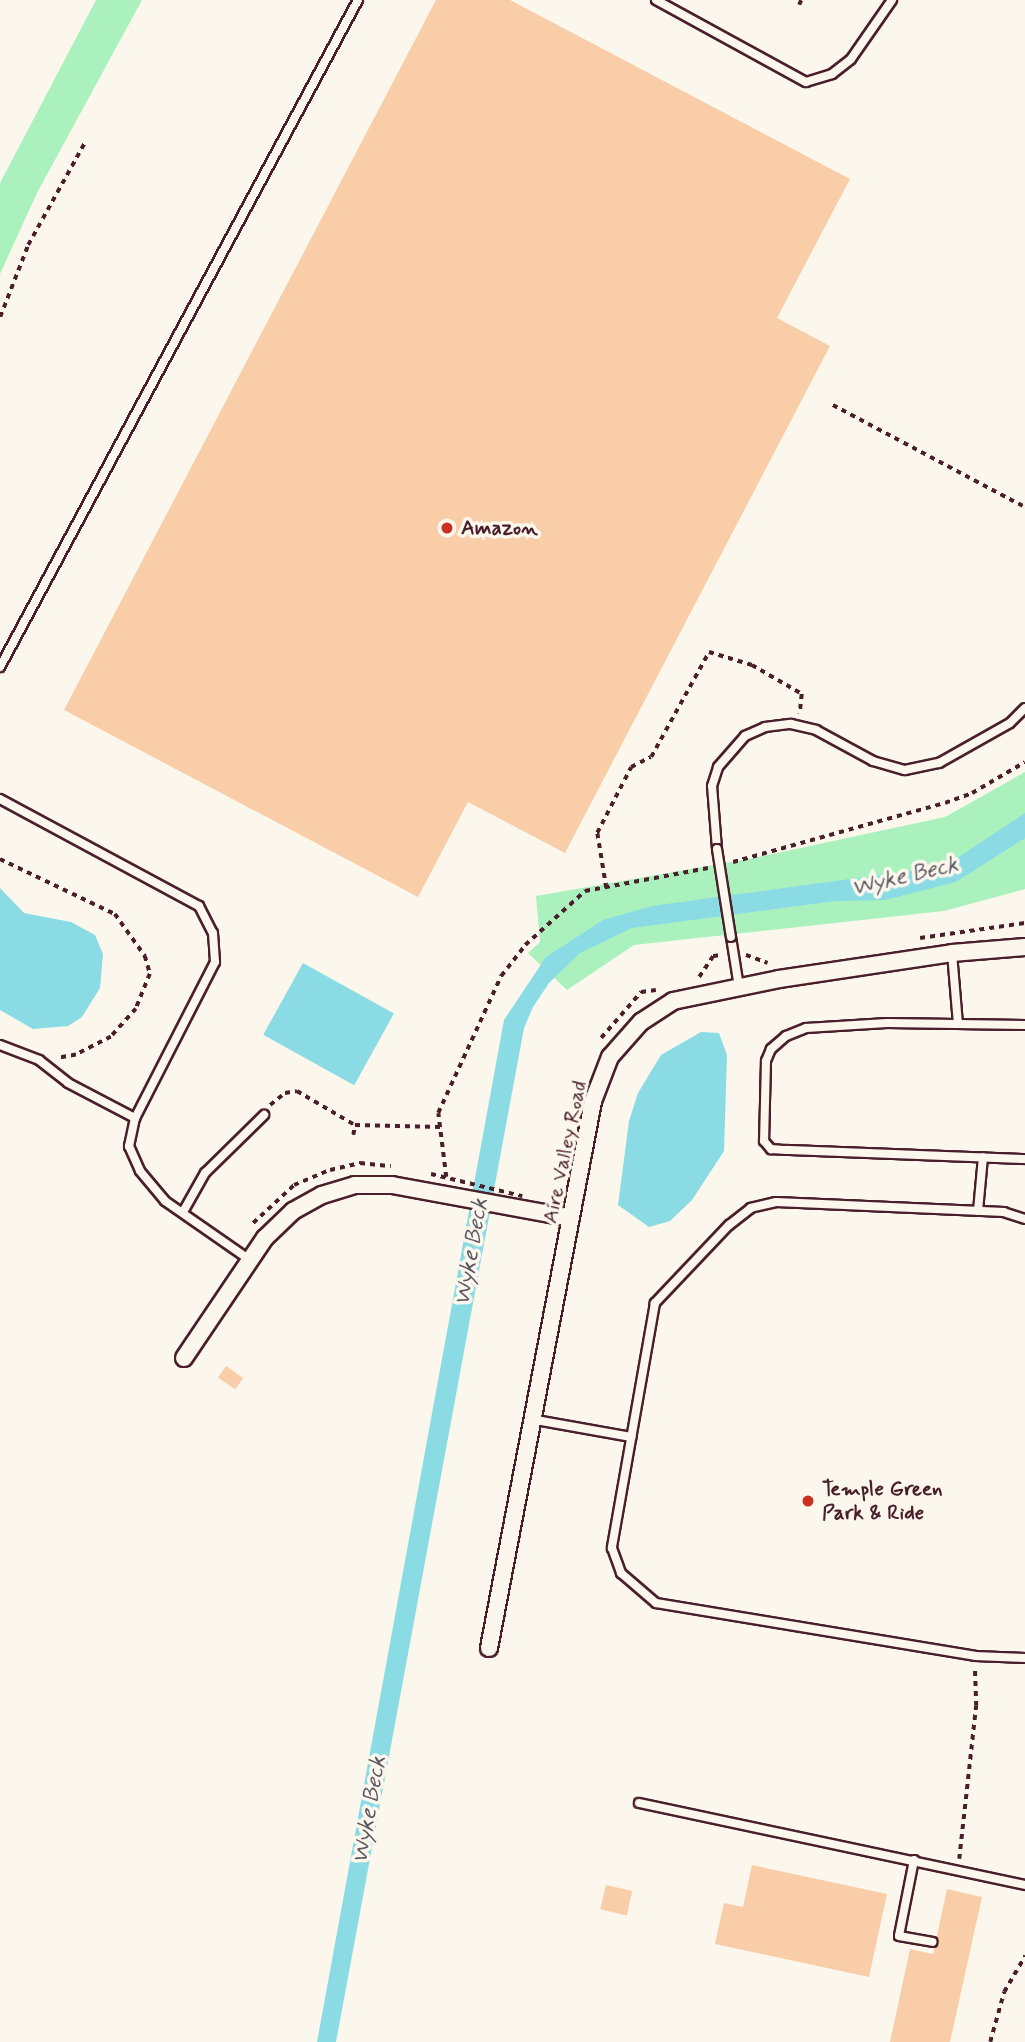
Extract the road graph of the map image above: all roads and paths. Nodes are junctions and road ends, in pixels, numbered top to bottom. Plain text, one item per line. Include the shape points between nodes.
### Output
1 (358, 0) edge
2 (656, 0) edge
3 (892, 0) edge
4 (85, 142) dead end
5 (0, 317) edge
6 (833, 405) dead end
7 (1025, 507) edge
8 (0, 667) edge
9 (1025, 708) edge
10 (799, 726) junction
11 (1025, 762) edge
12 (0, 799) edge
13 (0, 859) edge
14 (727, 863) dead end
15 (713, 867) dead end
16 (606, 888) junction
17 (1025, 947) edge
18 (952, 953) junction
19 (739, 986) junction
20 (958, 1024) junction
21 (1025, 1025) edge
22 (0, 1045) edge
23 (39, 1060) junction
24 (264, 1115) joint
25 (135, 1118) junction
26 (355, 1125) junction
27 (440, 1127) junction
28 (353, 1135) dead end
29 (982, 1157) junction
30 (1025, 1159) edge
31 (429, 1182) junction
32 (447, 1186) dead end
33 (522, 1203) junction
34 (978, 1211) junction
35 (183, 1212) junction
36 (571, 1218) junction
37 (1025, 1219) edge
38 (250, 1260) junction
39 (184, 1358) dead end
40 (530, 1419) junction
41 (631, 1437) junction
42 (489, 1648) dead end
43 (975, 1656) junction
44 (1025, 1658) edge
45 (639, 1803) dead end
46 (914, 1860) junction
47 (958, 1865) dead end
48 (1025, 1885) edge
49 (932, 1942) dead end
50 (1025, 1956) edge
51 (990, 2042) edge

1 - 8 lane
2 - 3 lane via 806,82 832,75 851,59
4 - 5 path via 28,245
6 - 7 path
9 - 10 lane via 1010,723 939,763 905,771
10 - 16 path via 802,694 752,664 709,652 651,757 631,767 597,833
10 - 19 lane, bridge via 765,727 731,748 712,786
11 - 14 path via 972,793 944,803
12 - 25 lane via 177,892 199,906 213,933 215,962
13 - 23 path via 115,914 145,956 150,974 136,1009 111,1037 76,1055
15 - 16 path
16 - 27 path via 586,891 565,908 501,976 442,1102
17 - 18 street, Aire Valley Road
18 - 19 street, Aire Valley Road
18 - 20 lane
19 - 36 street, Aire Valley Road via 673,1001 641,1023 610,1057 593,1101
20 - 21 lane
20 - 29 lane via 819,1027 786,1036 771,1049 766,1061 764,1141 771,1149
22 - 23 lane
23 - 25 lane via 68,1083
24 - 26 path via 285,1093 297,1091
24 - 35 lane via 205,1173
25 - 35 lane via 129,1146 140,1171 165,1201
26 - 27 path
26 - 28 path
27 - 32 path
29 - 30 lane
29 - 34 lane
31 - 33 street
31 - 33 path, bridge
31 - 38 street via 355,1185 322,1195 293,1211
33 - 36 street
34 - 37 lane
34 - 41 lane via 776,1202 751,1208 729,1225 655,1304
35 - 38 lane
36 - 40 street, Aire Valley Road
38 - 39 street
40 - 41 lane
40 - 42 street, Aire Valley Road
41 - 43 lane via 612,1548 621,1573 656,1603
43 - 44 lane
43 - 47 path via 976,1706
45 - 46 lane
46 - 48 lane
46 - 49 lane via 899,1936
50 - 51 path via 1004,1992

